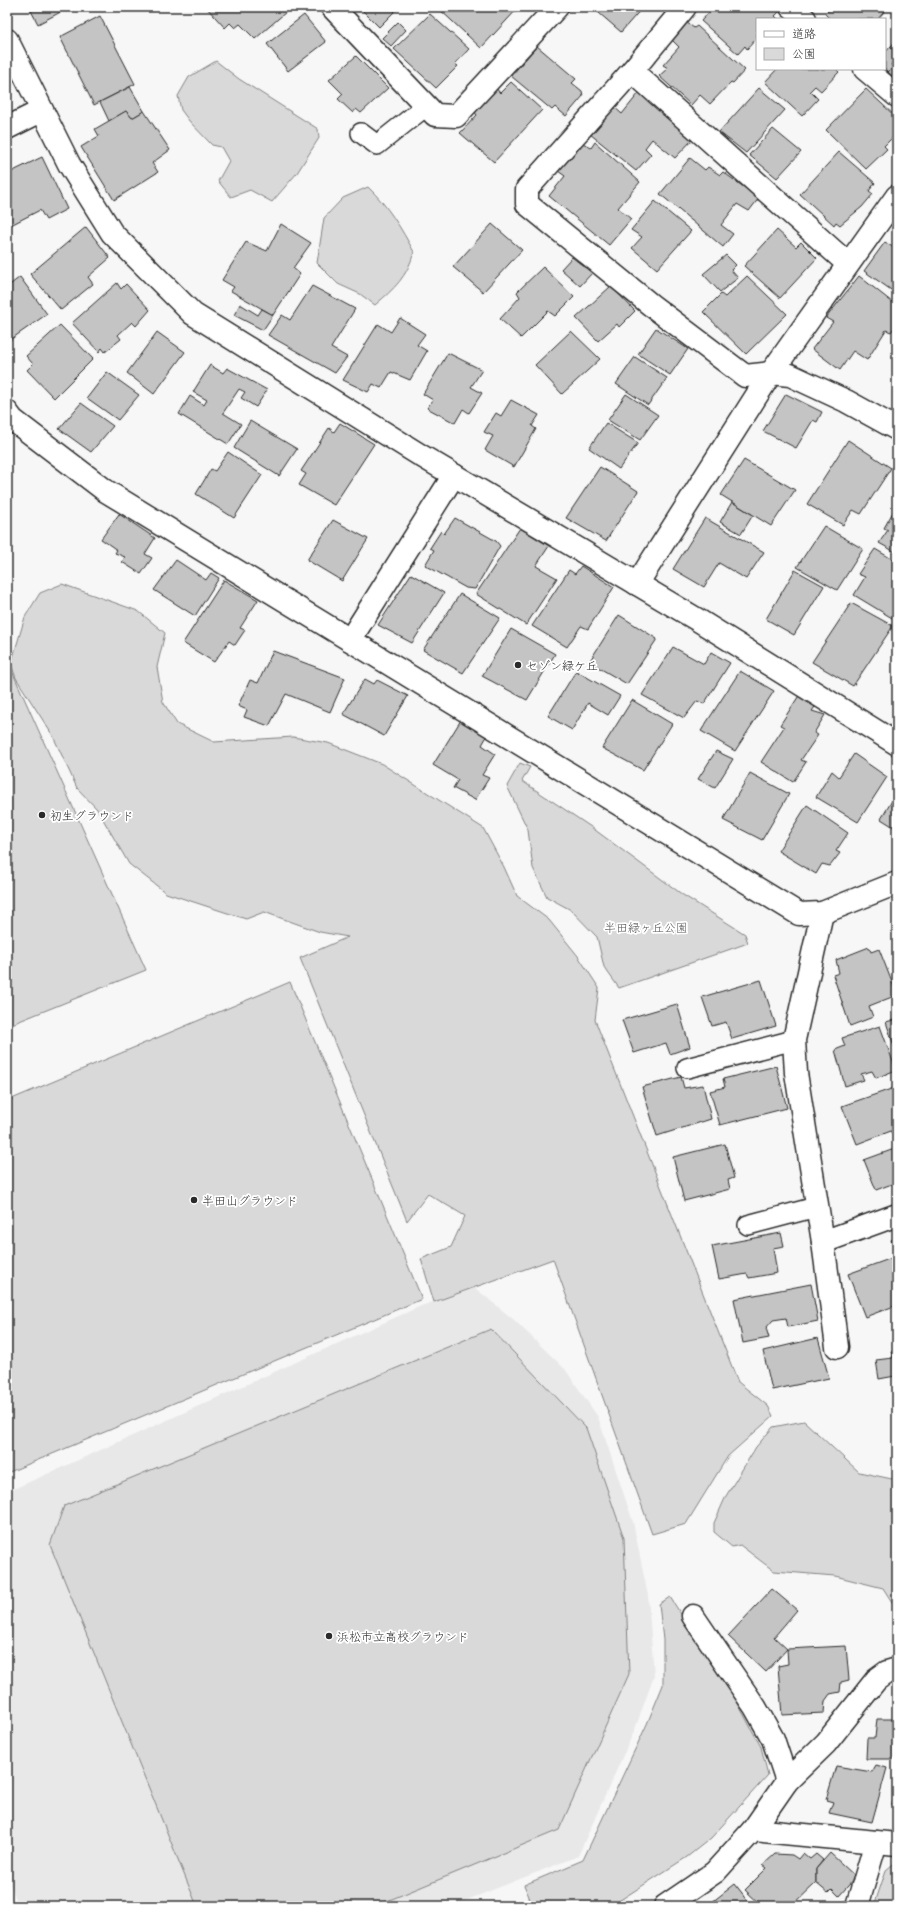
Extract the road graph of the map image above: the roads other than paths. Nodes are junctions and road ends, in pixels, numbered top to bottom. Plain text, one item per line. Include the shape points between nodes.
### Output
1 (332, 7) edge
2 (557, 7) edge
3 (685, 7) edge
4 (791, 7) edge
5 (804, 18) edge
6 (7, 40) edge
7 (866, 70) edge
8 (632, 71) junction
9 (897, 96) edge
10 (426, 106) junction
11 (41, 111) junction
12 (7, 128) edge
13 (361, 133) dead end
14 (897, 196) edge
15 (848, 264) junction
16 (771, 374) junction
17 (7, 412) edge
18 (897, 429) edge
19 (454, 475) junction
20 (637, 584) junction
21 (350, 640) junction
22 (897, 744) edge
23 (897, 883) edge
24 (822, 913) junction
25 (794, 1040) junction
26 (687, 1068) dead end
27 (816, 1207) junction
28 (897, 1215) edge
29 (748, 1225) dead end
30 (823, 1242) junction
31 (837, 1347) dead end
32 (693, 1616) dead end
33 (897, 1669) edge
34 (788, 1781) junction
35 (753, 1830) junction
36 (887, 1843) edge
37 (665, 1906) edge
38 (857, 1906) edge

1 - 10 street
2 - 10 street via 456,116 435,115
3 - 8 street
4 - 5 street
6 - 11 street
7 - 9 street
8 - 15 street
8 - 16 street via 527,189 527,204 651,305 745,376
10 - 13 lane via 377,145
11 - 12 street
11 - 19 street via 69,164 112,233 193,314
14 - 15 street
15 - 16 street
16 - 18 street via 790,375 846,401
16 - 20 street
17 - 21 street via 13,420 106,491
19 - 20 street
19 - 21 street
20 - 22 street
21 - 24 street via 800,914
23 - 24 street
24 - 25 street
25 - 26 lane
25 - 27 street via 796,1073
27 - 29 lane
27 - 30 street
28 - 30 street
30 - 31 street
32 - 34 street via 755,1707 773,1740
33 - 34 street via 876,1680 826,1743
34 - 35 street
35 - 36 street
35 - 37 street via 715,1872
36 - 38 street

